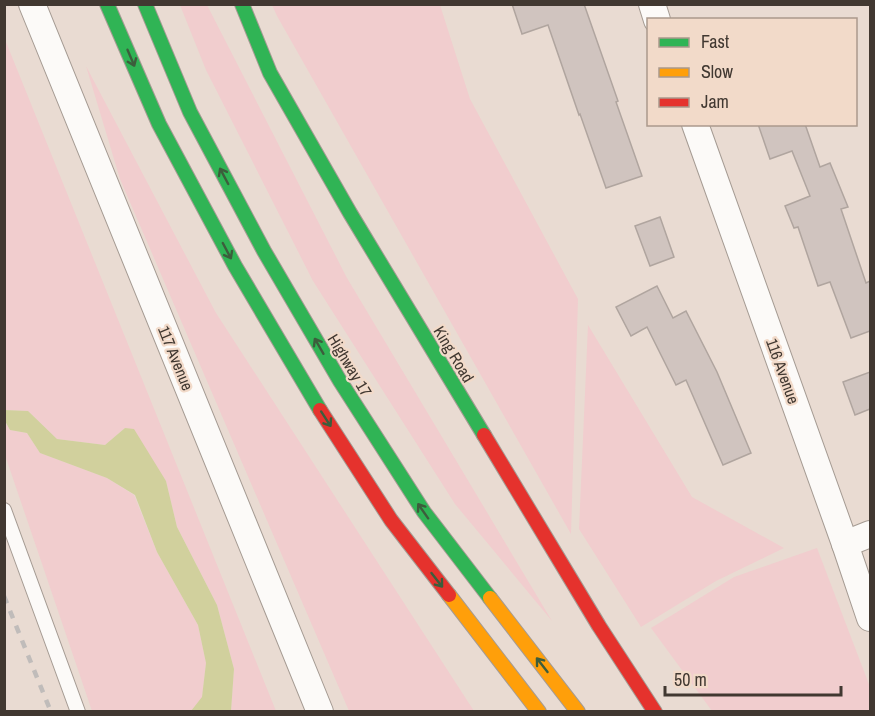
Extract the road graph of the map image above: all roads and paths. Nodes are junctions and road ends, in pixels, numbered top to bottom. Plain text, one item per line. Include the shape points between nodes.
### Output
1 (32, 4) edge
2 (107, 4) edge
3 (145, 4) edge
4 (242, 4) edge
5 (696, 126) edge
6 (4, 510) edge
7 (870, 534) edge
8 (845, 544) junction
9 (870, 618) edge
10 (78, 711) edge
11 (320, 711) edge
12 (539, 711) edge
13 (578, 711) edge
14 (655, 711) edge

1 - 11 street, 117 Avenue
2 -> 12 main road via 159,124 235,266 312,397 391,520
13 -> 3 main road, Highway 17 via 423,512 340,381 264,251 190,112
4 - 14 main road, King Road via 270,72 350,213 599,626
5 - 8 street, 116 Avenue
6 - 10 lane
7 - 8 street
8 - 9 street, 116 Avenue

